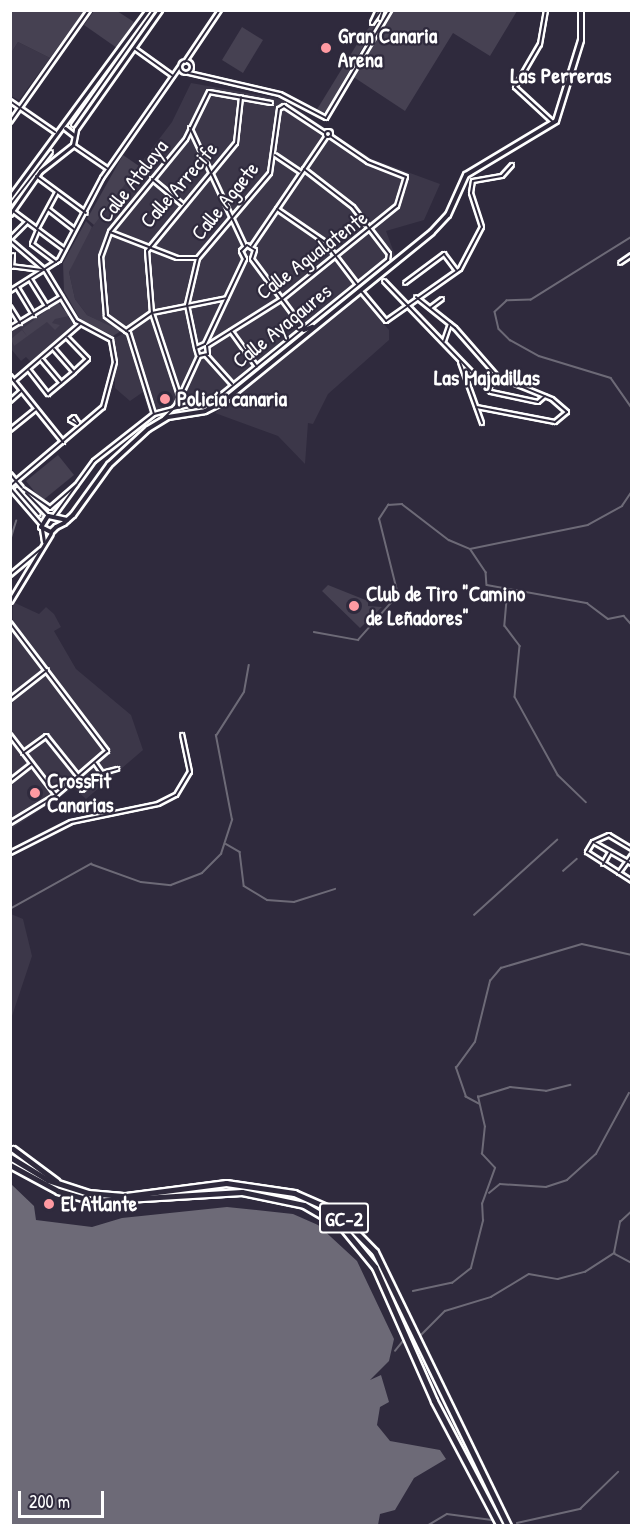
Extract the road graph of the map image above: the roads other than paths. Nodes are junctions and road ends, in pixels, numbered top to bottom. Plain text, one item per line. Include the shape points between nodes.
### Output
1 (89, 10) edge
2 (148, 10) edge
3 (154, 10) edge
4 (160, 10) edge
5 (220, 10) edge
6 (381, 10) edge
7 (390, 10) edge
8 (546, 10) edge
9 (581, 10) edge
10 (380, 19) dead end
11 (134, 48) junction
12 (190, 55) junction
13 (184, 62) junction
14 (192, 65) junction
15 (180, 66) junction
16 (183, 73) junction
17 (189, 73) junction
18 (198, 74) junction
19 (174, 76) junction
20 (241, 97) junction
21 (10, 101) edge
22 (271, 103) dead end
23 (20, 108) junction
24 (10, 122) edge
25 (554, 123) junction
26 (73, 125) dead end
27 (64, 128) junction
28 (190, 128) junction
29 (55, 132) junction
30 (325, 134) junction
31 (74, 135) junction
32 (53, 140) junction
33 (73, 145) junction
34 (63, 149) junction
35 (51, 152) dead end
36 (275, 155) junction
37 (512, 165) dead end
38 (108, 169) junction
39 (212, 170) junction
40 (302, 171) junction
41 (36, 176) junction
42 (152, 179) junction
43 (57, 192) junction
44 (10, 197) edge
45 (182, 204) junction
46 (10, 205) edge
47 (48, 208) junction
48 (277, 209) junction
49 (12, 212) edge
50 (86, 213) junction
51 (232, 217) junction
52 (27, 222) junction
53 (38, 229) junction
54 (74, 229) junction
55 (370, 230) junction
56 (110, 232) junction
57 (10, 240) edge
58 (245, 246) junction
59 (252, 246) junction
60 (148, 247) junction
61 (64, 249) junction
62 (13, 255) dead end
63 (632, 255) edge
64 (336, 257) junction
65 (198, 258) junction
66 (245, 259) junction
67 (252, 259) junction
68 (56, 262) junction
69 (620, 263) dead end
70 (11, 266) edge
71 (45, 270) junction
72 (457, 271) junction
73 (30, 279) junction
74 (384, 281) dead end
75 (405, 283) dead end
76 (357, 284) junction
77 (17, 287) junction
78 (10, 291) edge
79 (362, 291) junction
80 (61, 297) junction
81 (416, 297) junction
82 (226, 298) junction
83 (282, 299) junction
84 (442, 299) dead end
85 (187, 305) junction
86 (47, 306) junction
87 (10, 307) edge
88 (404, 307) junction
89 (430, 309) junction
90 (152, 313) junction
91 (34, 315) junction
92 (20, 323) junction
93 (80, 324) junction
94 (450, 324) junction
95 (10, 328) edge
96 (305, 330) junction
97 (125, 331) junction
98 (231, 331) junction
99 (209, 335) junction
100 (67, 336) junction
101 (216, 340) junction
102 (444, 341) junction
103 (206, 345) junction
104 (196, 348) junction
105 (53, 349) junction
106 (206, 355) junction
107 (199, 356) junction
108 (41, 359) junction
109 (459, 359) junction
110 (257, 367) junction
111 (29, 370) junction
112 (74, 372) junction
113 (10, 376) edge
114 (498, 377) junction
115 (14, 381) junction
116 (61, 382) junction
117 (233, 385) junction
118 (488, 389) junction
119 (21, 391) junction
120 (545, 396) junction
121 (180, 398) junction
122 (10, 401) edge
123 (176, 406) junction
124 (476, 407) junction
125 (36, 409) junction
126 (154, 414) junction
127 (162, 420) junction
128 (482, 423) dead end
129 (10, 430) edge
130 (63, 442) junction
131 (10, 474) edge
132 (16, 481) junction
133 (78, 483) junction
134 (10, 487) edge
135 (17, 489) dead end
136 (23, 489) junction
137 (39, 514) dead end
138 (48, 516) junction
139 (54, 518) junction
140 (68, 519) junction
141 (41, 527) junction
142 (54, 529) junction
143 (41, 549) junction
144 (10, 574) edge
145 (10, 601) edge
146 (12, 624) edge
147 (47, 670) junction
148 (10, 699) edge
149 (182, 735) dead end
150 (11, 736) edge
151 (23, 753) junction
152 (32, 764) junction
153 (95, 764) junction
154 (117, 769) dead end
155 (102, 773) junction
156 (79, 777) junction
157 (10, 781) edge
158 (82, 790) dead end
159 (56, 795) junction
160 (10, 823) edge
161 (593, 842) junction
162 (632, 849) edge
163 (610, 852) junction
164 (10, 853) edge
165 (632, 855) edge
166 (627, 861) junction
167 (603, 864) junction
168 (632, 864) edge
169 (619, 873) junction
170 (632, 881) edge
171 (13, 1149) dead end
172 (10, 1156) edge
173 (10, 1165) edge
174 (25, 1174) junction
175 (74, 1189) junction
176 (165, 1198) junction
177 (76, 1200) dead end
178 (97, 1204) dead end
179 (500, 1526) edge
180 (508, 1526) edge

1 - 23 street
2 - 27 street
3 - 26 street
4 - 11 street
5 - 12 street
6 - 10 street
7 - 18 street via 326,118 280,94
8 - 25 street via 540,44 515,87
9 - 25 main road via 581,40
11 - 19 street
11 - 31 street
12 - 13 street
12 - 14 street
13 - 14 street
13 - 15 street
14 - 17 street
14 - 18 street
15 - 16 street
15 - 19 street
16 - 17 street
16 - 19 street
17 - 18 street
19 - 38 street
20 - 22 street, Calle Atalaya
20 - 28 street, Calle Atalaya via 209,92
20 - 39 street, Calle Arrecife via 236,143
21 - 23 street
23 - 24 street
23 - 29 street
25 - 79 main road via 466,174 443,222
27 - 29 street
27 - 31 street
28 - 39 street
28 - 42 street, Calle Atalaya
29 - 32 street
30 - 36 street, Calle Agaete via 281,106
30 - 40 street
30 - 55 street, Calle Agualatente via 368,162 405,177 397,206
31 - 33 street
32 - 34 street
32 - 44 street
33 - 34 street
33 - 38 street
34 - 41 street
35 - 46 street
36 - 40 street
36 - 51 street, Calle Agaete via 270,173
37 - 72 street via 502,176 473,181 471,193 482,227
38 - 50 street
39 - 45 street, Calle Arrecife
39 - 51 street
40 - 48 street
40 - 55 street via 349,203
41 - 43 street
41 - 49 street
42 - 45 street
42 - 56 street, Calle Atalaya
43 - 47 street
43 - 50 street
45 - 60 street, Calle Arrecife
47 - 53 street
47 - 54 street
48 - 59 street
48 - 64 street via 320,238
49 - 52 street
50 - 54 street
51 - 58 street
51 - 65 street, Calle Agaete
52 - 53 street
52 - 57 street
53 - 61 street
53 - 68 street via 32,244
54 - 61 street
55 - 64 street, Calle Agualatente
55 - 76 street, Calle Ayagaures via 390,257
56 - 60 street
56 - 97 street, Calle Atalaya via 101,257 106,316
57 - 71 street
58 - 59 street
58 - 66 street via 241,251
59 - 67 street
60 - 65 street via 177,258
60 - 90 street, Calle Arrecife
61 - 68 street
62 - 70 street
63 - 69 street
64 - 76 street
64 - 83 street, Calle Agualatente
65 - 85 street, Calle Agaete
66 - 67 street
66 - 82 street
67 - 83 street
68 - 71 street
70 - 71 street
71 - 73 street
71 - 80 street
72 - 75 street via 444,254
72 - 81 street
73 - 77 street
73 - 86 street
74 - 88 street
76 - 96 street, Calle Ayagaures
77 - 78 street
77 - 91 street
79 - 88 street via 386,321
79 - 96 main road via 324,321
80 - 86 street
80 - 93 street
81 - 88 street
81 - 89 street
82 - 85 street
82 - 99 street
83 - 96 street
83 - 98 street, Calle Agualatente
84 - 89 street
85 - 90 street
85 - 104 street, Calle Agaete
86 - 91 street
87 - 92 street
88 - 102 street
89 - 94 street
90 - 97 street
90 - 121 street, Calle Arrecife
91 - 92 street
92 - 95 street
93 - 100 street
93 - 130 street via 111,339 115,370 106,402
94 - 102 street
94 - 114 street
96 - 110 street, Calle Ayagaures
96 - 127 main road via 214,408
97 - 126 street, Calle Atalaya
98 - 101 street, Calle Agualatente
98 - 110 street
99 - 101 street
99 - 103 street
100 - 105 street
100 - 112 street via 88,359
101 - 103 street, Calle Agualatente
102 - 109 street
103 - 104 street, Calle Agualatente
103 - 106 street
104 - 107 street, Calle Agaete
105 - 108 street
105 - 112 street
106 - 107 street
106 - 117 street
107 - 121 street
108 - 111 street
108 - 116 street
109 - 118 street
109 - 124 street
110 - 117 street, Calle Ayagaures
111 - 115 street
111 - 116 street via 48,394
112 - 116 street
113 - 115 street
114 - 118 street
114 - 120 street
115 - 119 street
117 - 123 street, Calle Ayagaures via 209,403
118 - 120 street via 538,402
119 - 122 street
119 - 125 street
120 - 124 street via 567,412 555,422
121 - 123 street
123 - 126 street, Calle Ayagaures
123 - 127 street
124 - 128 street
125 - 129 street
125 - 130 street
126 - 133 street, Calle Ayagaures via 94,461
127 - 140 main road via 116,458
130 - 132 street
131 - 132 street
132 - 134 street
132 - 136 street
133 - 136 street via 50,508
133 - 139 street
134 - 141 street
135 - 137 street
136 - 138 street
138 - 139 main road
138 - 141 main road
139 - 140 main road
139 - 142 main road
140 - 142 main road
141 - 142 main road
141 - 143 street
142 - 143 street
143 - 144 street
143 - 145 street
146 - 147 street
147 - 148 street
147 - 153 street via 107,749
149 - 164 street via 190,772 176,795 158,804 71,822
150 - 151 street
151 - 152 street
151 - 156 street via 46,736
152 - 157 street
152 - 159 street
153 - 155 street
153 - 156 street
154 - 155 street
155 - 158 street
156 - 159 street
159 - 160 street
161 - 162 street via 609,835
161 - 163 street
161 - 167 street via 587,852
163 - 166 street
163 - 167 street
165 - 166 street
166 - 168 street
166 - 169 street
167 - 169 street
169 - 170 street
171 - 175 highway
172 - 175 highway, GC-2
173 - 174 highway, GC-2
174 - 176 highway, GC-2 via 93,1201
174 - 177 highway
175 - 180 highway, GC-2 via 126,1196 208,1183 245,1184 308,1198 348,1221 378,1259
176 - 178 highway
176 - 179 highway, GC-2 via 223,1191 270,1197 317,1211 353,1236 375,1268 434,1401

